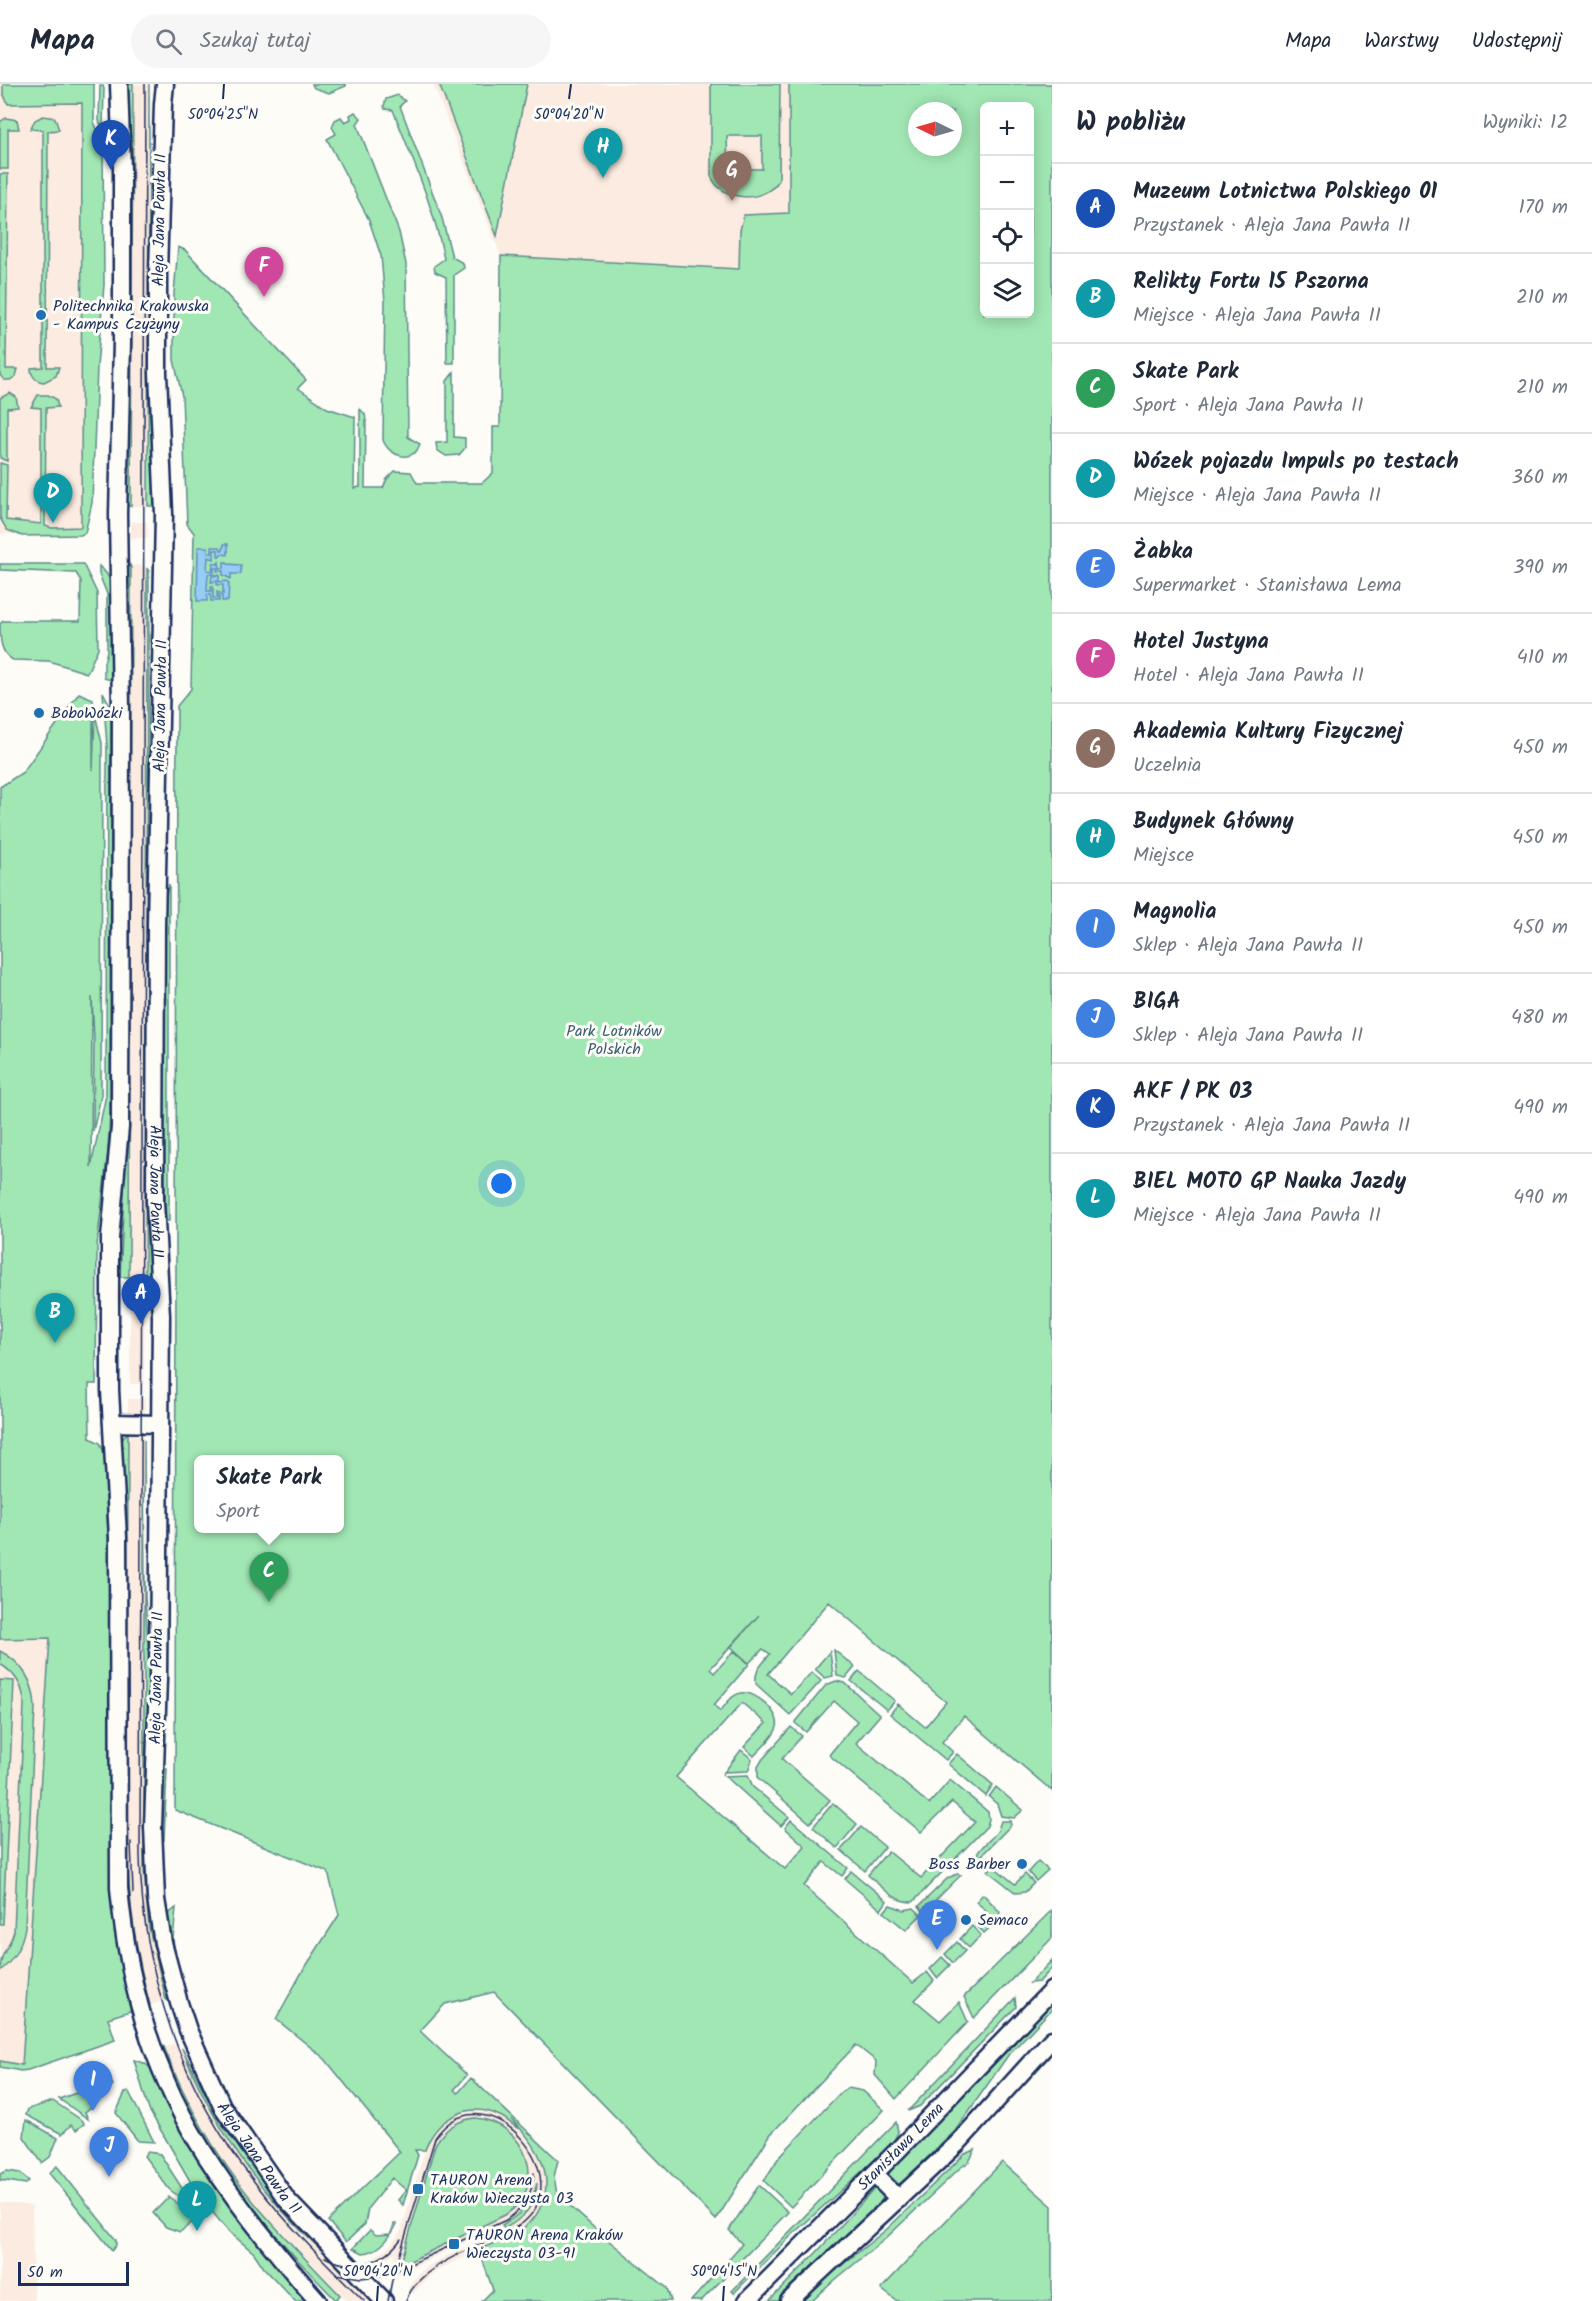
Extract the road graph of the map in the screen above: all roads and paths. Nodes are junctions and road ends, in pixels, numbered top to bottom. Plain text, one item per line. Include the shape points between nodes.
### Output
1 (119, 84) edge
2 (165, 84) edge
3 (112, 1423) junction
4 (160, 1424) junction
5 (1052, 1990) edge
6 (1052, 2039) edge
7 (874, 2174) junction
8 (898, 2199) junction
9 (318, 2301) edge
10 (384, 2301) edge
11 (747, 2301) edge
12 (789, 2301) edge

1 - 3 main road via 120,1127 110,1238
2 - 4 main road, Aleja Jana Pawła II via 158,273 164,514 156,937 155,1202 161,1316
3 - 4 main road
3 - 9 main road via 118,1538 118,1880 135,1991 159,2064 184,2118 258,2228
4 - 10 main road, Aleja Jana Pawła II via 153,1850 158,1915 169,1966 188,2030 233,2124 295,2210
5 - 7 main road, Stanisława Lema
6 - 8 main road, Stanisława Lema via 958,2143
7 - 8 main road
7 - 11 main road, Stanisława Lema
8 - 12 main road, Stanisława Lema

